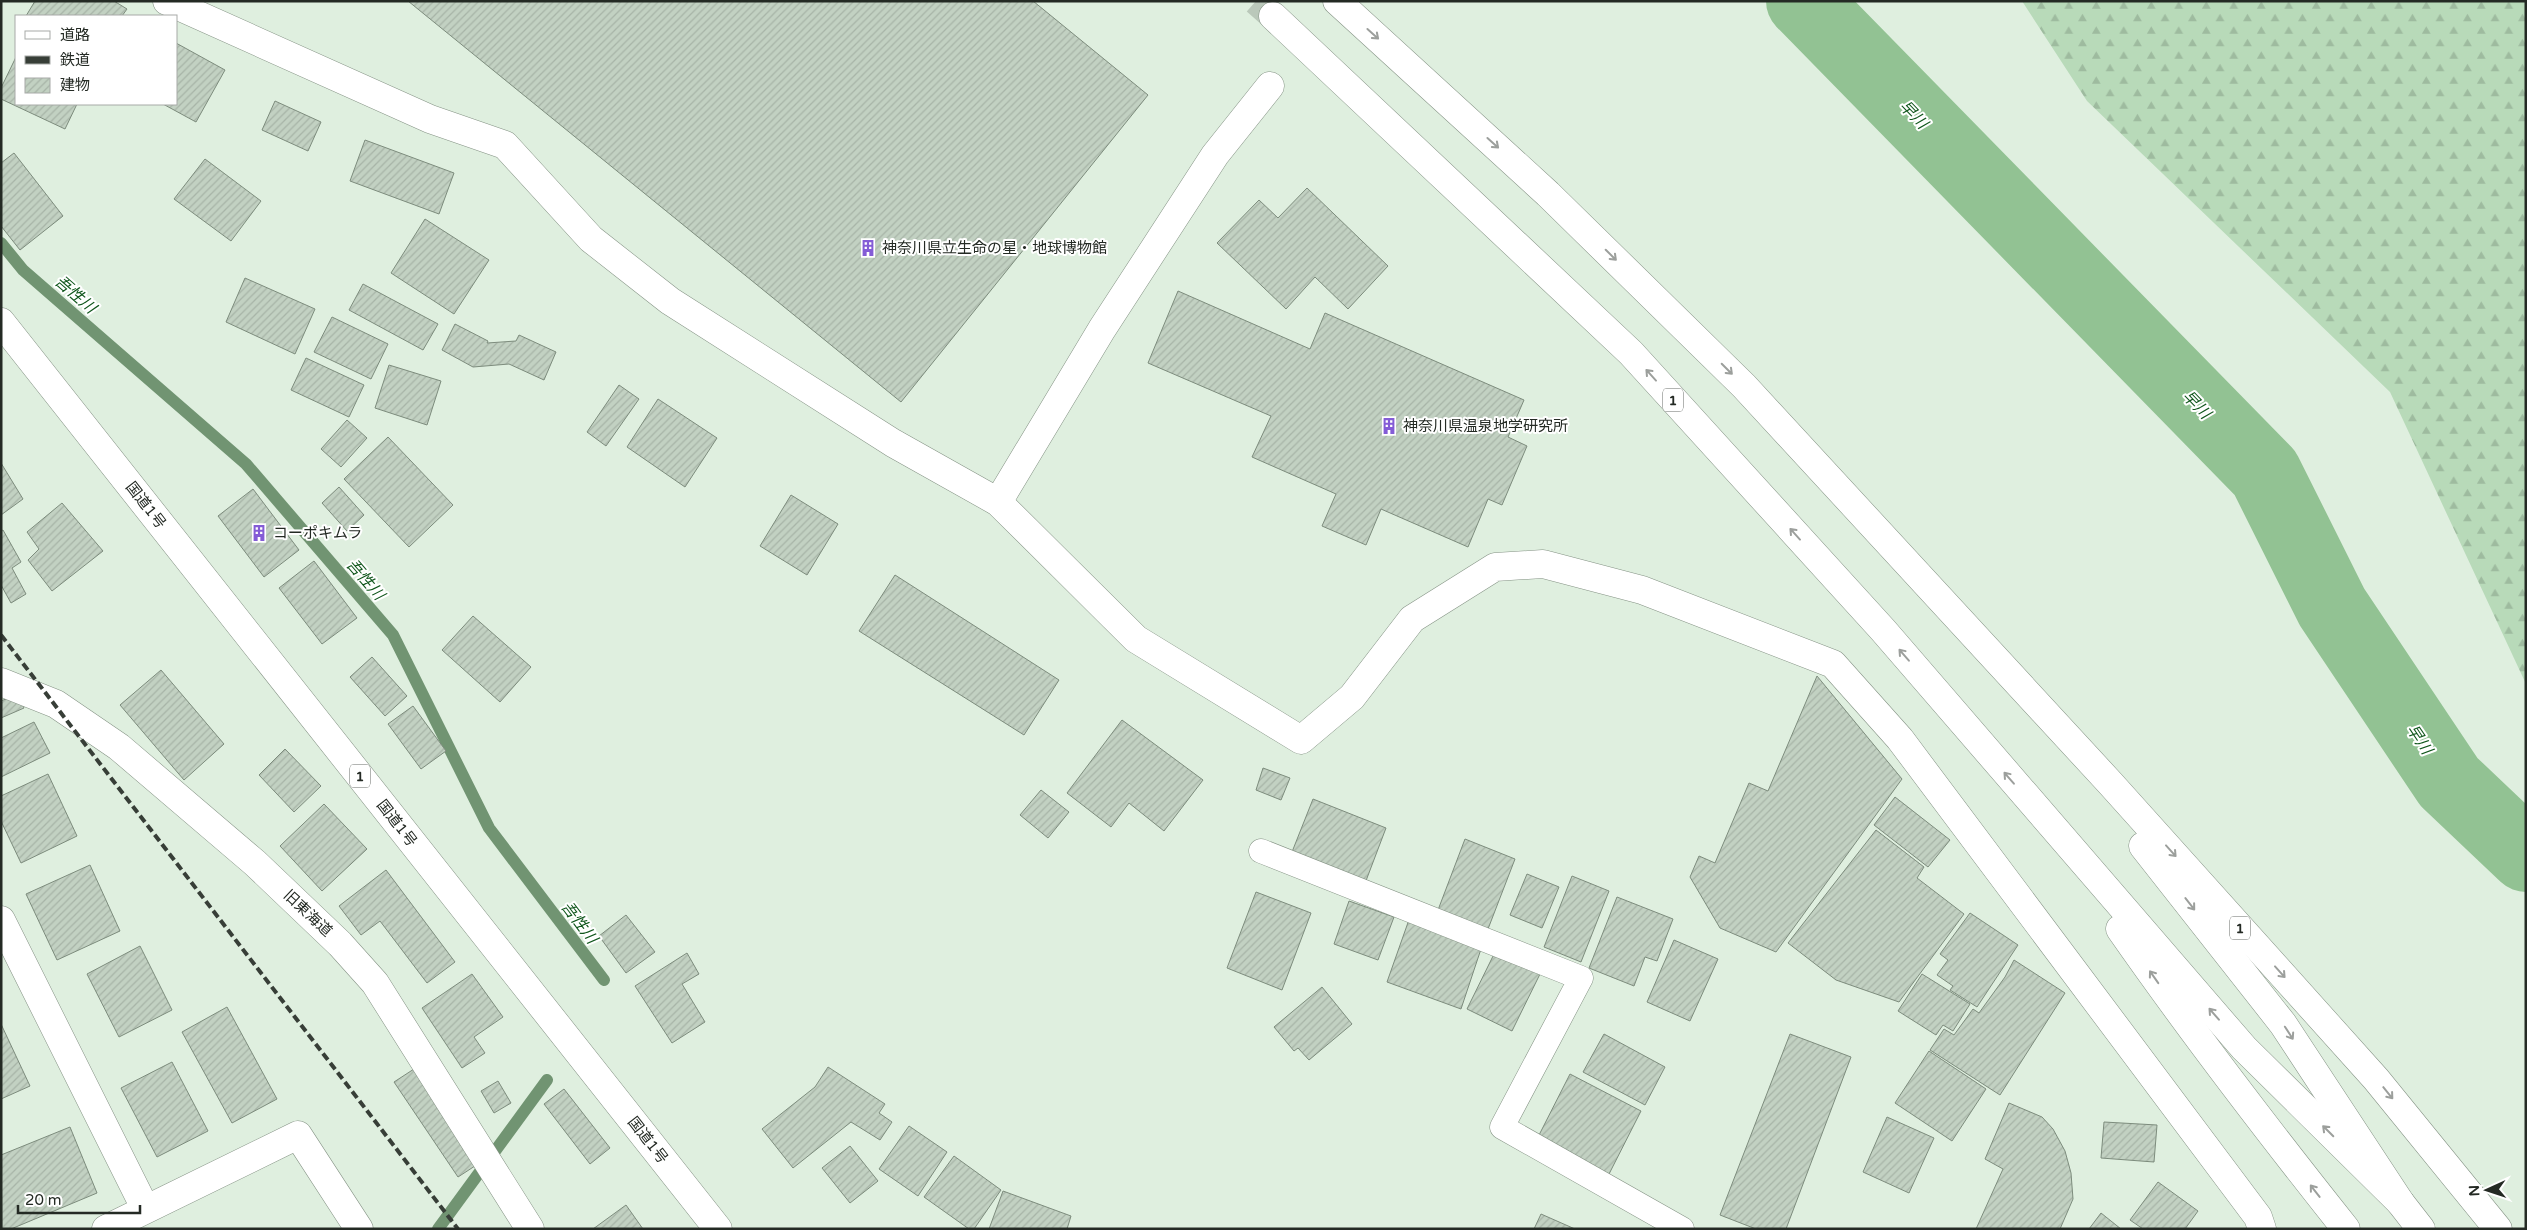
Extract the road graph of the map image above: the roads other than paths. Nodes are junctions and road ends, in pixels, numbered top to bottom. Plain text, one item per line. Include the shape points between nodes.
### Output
1 (167, 1) edge
2 (1337, 1) edge
3 (1273, 16) tunnel mouth
4 (1270, 86) dead end
5 (1, 322) edge
6 (998, 502) junction
7 (1972, 635) junction
8 (1, 682) edge
9 (2041, 815) junction
10 (1261, 851) dead end
11 (1, 920) edge
12 (2400, 1202) junction
13 (145, 1208) junction
14 (106, 1229) edge
15 (359, 1229) edge
16 (530, 1229) edge
17 (718, 1229) edge
18 (1682, 1229) edge
19 (2262, 1229) edge
20 (2346, 1229) edge
21 (2421, 1229) edge
22 (2498, 1229) edge

1 - 6 main road via 430,119 505,145 591,239 670,301 893,443
2 -> 7 main road, 1 via 1548,194 1744,386
9 -> 3 main road, 1 via 1882,630 1632,353
4 - 6 main road via 1210,163 1102,329
5 - 17 main road, 国道1号 / 1
6 - 19 main road via 1136,639 1301,740 1352,697 1412,619 1495,567 1543,564 1642,590 1833,664 1900,739 2174,1103 2258,1217
7 -> 12 main road, 1 via 2283,1024
7 -> 22 main road, 1 via 2376,1079
8 - 16 main road, 旧東海道 via 56,704 119,747 255,863 340,944 375,983
12 -> 9 main road, 1 via 2244,1048
20 -> 9 main road, 1 via 2170,1000
10 - 18 lane via 1581,978 1502,1127
11 - 13 main road
12 - 21 main road, 1
13 - 14 main road
13 - 15 main road via 298,1135

